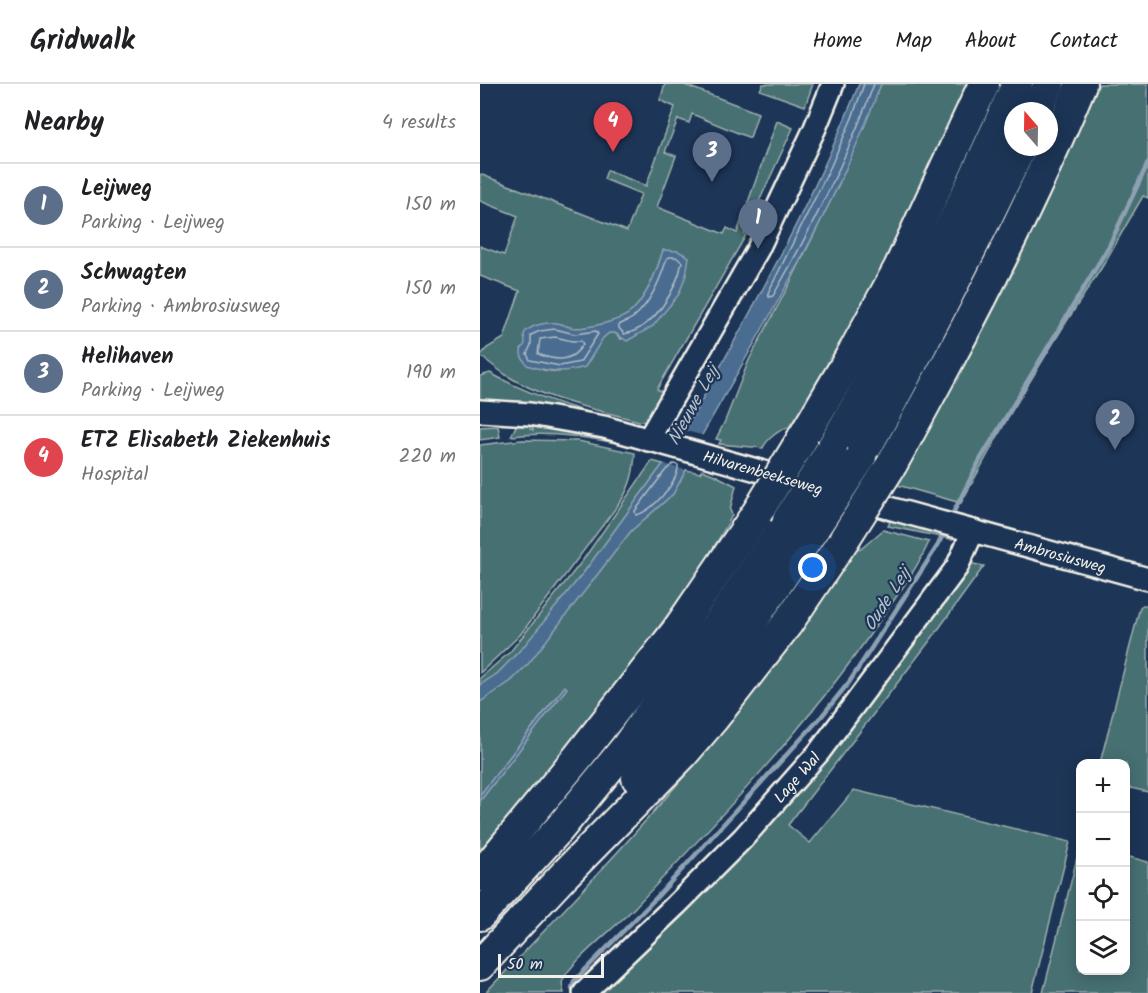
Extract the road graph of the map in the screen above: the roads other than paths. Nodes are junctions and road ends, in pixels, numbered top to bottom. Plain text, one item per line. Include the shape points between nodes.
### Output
1 (833, 84) edge
2 (984, 84) edge
3 (1017, 84) edge
4 (1049, 84) edge
5 (1081, 84) edge
6 (1042, 102) edge
7 (1018, 156) edge
8 (480, 411) edge
9 (654, 442) junction
10 (802, 524) junction
11 (956, 526) junction
12 (1148, 579) edge
13 (565, 874) junction
14 (480, 876) edge
15 (480, 915) edge
16 (480, 965) edge
17 (586, 991) edge

1 - 9 street via 758,249
2 - 14 highway, bridge via 899,268 757,513 676,632
3 - 10 highway, bridge via 934,264 832,448
4 - 6 highway
5 - 13 highway, bridge via 1053,153 987,290 892,464 845,538 787,624 713,719
7 - 10 highway, bridge via 949,295 861,457
8 - 9 street, Hilvarenbeekseweg via 541,415
9 - 11 street, Hilvarenbeekseweg
10 - 13 highway via 729,656
10 - 15 highway via 559,829
11 - 12 street, Ambrosiusweg
11 - 17 street, Lage Wal via 957,567 819,752 743,838
13 - 16 highway

